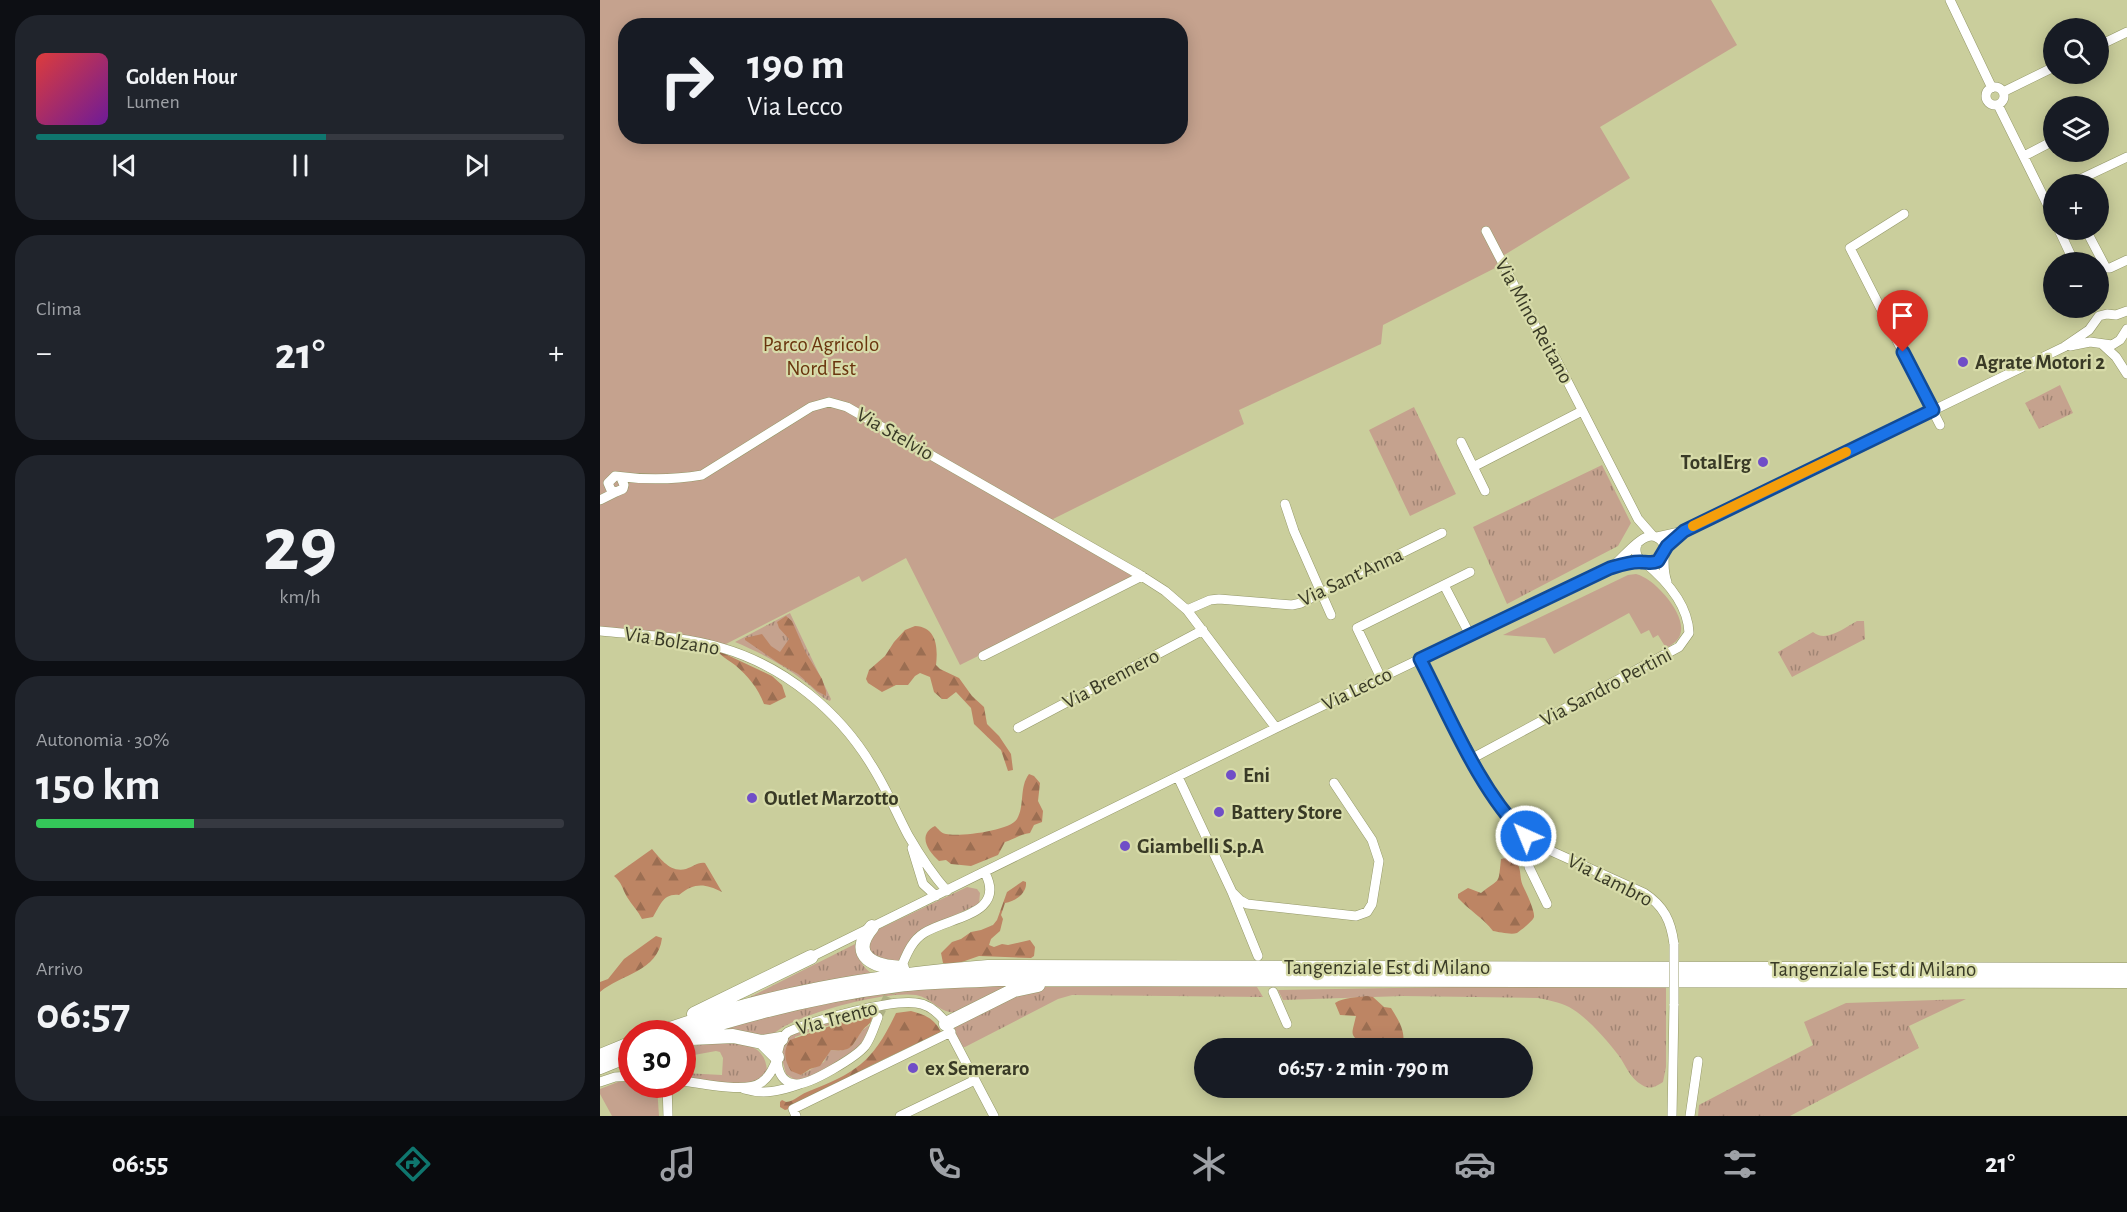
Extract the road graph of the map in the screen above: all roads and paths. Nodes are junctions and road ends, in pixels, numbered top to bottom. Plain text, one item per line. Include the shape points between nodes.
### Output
1 (1950, 0) edge
2 (2127, 32) edge
3 (2109, 41) edge
4 (2043, 72) edge
5 (1992, 88) junction
6 (2002, 92) junction
7 (1998, 105) junction
8 (2043, 146) edge
9 (2024, 156) junction
10 (2127, 157) edge
11 (2091, 174) edge
12 (2043, 186) edge
13 (1904, 214) dead end
14 (1486, 231) dead end
15 (2091, 240) edge
16 (2127, 260) edge
17 (2127, 311) edge
18 (2111, 314) junction
19 (2094, 318) edge
20 (2094, 323) junction
21 (2124, 334) edge
22 (2101, 344) junction
23 (2064, 347) junction
24 (2121, 364) junction
25 (2127, 374) edge
26 (1933, 410) junction
27 (1582, 411) junction
28 (1940, 425) dead end
29 (1461, 442) dead end
30 (1473, 467) junction
31 (1485, 491) dead end
32 (601, 500) edge
33 (1285, 504) dead end
34 (1638, 519) junction
35 (1684, 531) junction
36 (1442, 533) dead end
37 (1655, 536) junction
38 (1639, 542) junction
39 (1664, 554) junction
40 (1643, 562) junction
41 (1610, 568) junction
42 (1470, 572) dead end
43 (1142, 576) junction
44 (1444, 585) junction
45 (1669, 587) junction
46 (1321, 594) junction
47 (1187, 610) junction
48 (1331, 615) dead end
49 (1203, 630) junction
50 (600, 631) edge
51 (1470, 635) junction
52 (982, 656) dead end
53 (1420, 659) junction
54 (1381, 678) junction
55 (1018, 728) dead end
56 (1276, 728) junction
57 (1471, 759) junction
58 (1178, 777) junction
59 (1335, 783) dead end
60 (909, 837) junction
61 (1536, 843) junction
62 (985, 873) junction
63 (947, 891) junction
64 (1232, 892) junction
65 (936, 896) junction
66 (1547, 904) dead end
67 (872, 927) junction
68 (1258, 956) dead end
69 (811, 957) joint
70 (903, 963) dead end
71 (2127, 969) edge
72 (946, 970) junction
73 (1122, 979) junction
74 (2127, 981) edge
75 (1273, 992) dead end
76 (879, 1017) tunnel mouth
77 (683, 1020) edge
78 (696, 1020) edge
79 (1287, 1024) dead end
80 (949, 1028) junction
81 (696, 1032) edge
82 (696, 1037) edge
83 (781, 1039) junction
84 (762, 1042) junction
85 (618, 1049) edge
86 (600, 1056) edge
87 (777, 1058) junction
88 (618, 1060) edge
89 (1698, 1061) dead end
90 (600, 1067) edge
91 (618, 1077) edge
92 (788, 1080) junction
93 (975, 1080) junction
94 (600, 1082) edge
95 (696, 1082) edge
96 (800, 1084) junction
97 (744, 1087) junction
98 (667, 1098) edge
99 (668, 1116) edge
100 (796, 1116) edge
101 (900, 1116) edge
102 (994, 1116) edge
103 (1672, 1116) edge
104 (1690, 1116) edge

1 - 5 street
2 - 3 street
4 - 6 street
5 - 6 street
5 - 7 street via 1987,94 1988,101
6 - 7 street via 2004,99
7 - 9 street
8 - 9 street
9 - 12 street
10 - 11 street
13 - 26 street via 1850,248
14 - 27 street, Via Mino Reitano
15 - 16 street via 2106,268
17 - 18 street, Via Lecco
18 - 20 street, Via Lecco via 2100,315
18 - 21 street via 2122,323
19 - 20 street
20 - 22 street via 2093,336
20 - 23 street, Via Lecco
21 - 22 street, Via Lecco via 2113,345
21 - 24 street via 2119,348
22 - 23 street, Via Lecco
22 - 24 street
23 - 26 street, Via Lecco
24 - 25 street
26 - 28 street
26 - 35 street, Via Lecco
27 - 30 street
27 - 34 street, Via Mino Reitano
29 - 30 street
30 - 31 street
32 - 43 street, Via Stelvio via 617,486 639,480 702,475 811,407 829,402 847,407
33 - 46 street
34 - 37 street, Via Mino Reitano
34 - 38 street, Via Mino Reitano
35 - 37 street, Via Lecco
35 - 39 street, Via Lecco
36 - 46 street, Via Sant'Anna
37 - 38 street, Via Lecco via 1648,535
37 - 39 street via 1662,543
38 - 40 street via 1636,552
38 - 41 street, Via Lecco
39 - 40 street, Via Lecco via 1654,563
39 - 45 street
40 - 41 street, Via Lecco
40 - 45 street
41 - 51 street, Via Lecco
42 - 44 street
43 - 47 street, Via Stelvio
43 - 52 street
44 - 51 street
44 - 54 street via 1357,628
45 - 57 street, Via Sandro Pertini via 1687,616 1689,633 1679,647
46 - 47 street, Via Sant'Anna via 1292,604 1210,600
46 - 48 street
47 - 49 street, Via Stelvio
49 - 55 street, Via Brennero
49 - 56 street, Via Stelvio
50 - 60 street, Via Bolzano via 673,638 723,648 790,680 834,717 863,751
51 - 53 street, Via Lecco
53 - 54 street, Via Lecco
53 - 57 street, Via Lambro
54 - 56 street, Via Lecco
56 - 58 street
57 - 61 street, Via Lambro via 1498,805
58 - 62 street
58 - 64 street
59 - 64 street via 1377,851 1378,869 1367,912 1356,916 1247,904
60 - 63 street
60 - 65 street via 923,884
61 - 66 street via 1528,858 1529,867
61 - 103 street, Via Lambro, bridge via 1653,898 1670,920 1674,944
62 - 63 street
62 - 70 street via 991,892 987,902 922,933
63 - 65 street
64 - 68 street
65 - 67 street
67 - 69 street
67 - 72 highway via 863,945 864,953 874,963
69 - 77 highway
71 - 72 highway, Tangenziale Est di Milano via 1080,966
72 - 78 highway, Tangenziale Est di Milano via 830,986
73 - 74 highway, Tangenziale Est di Milano
73 - 80 highway via 1027,987 1007,993
73 - 81 highway, Tangenziale Est di Milano via 999,979 901,985 815,998
75 - 79 street
76 - 96 street, Via Trento via 858,1053
80 - 83 street, Via Trento via 932,1008 903,1002 794,1029
80 - 93 street
80 - 100 street via 793,1109
82 - 84 highway via 733,1036
83 - 84 highway
83 - 87 street, Via Trento
84 - 87 highway
85 - 86 highway
87 - 92 street, Via Trento via 780,1072
87 - 97 street via 765,1079
88 - 90 highway
89 - 104 street
91 - 94 street
92 - 96 street
92 - 97 street via 780,1086
93 - 101 street
93 - 102 street
95 - 97 street
96 - 97 street, Via Trento via 769,1093
98 - 99 street

